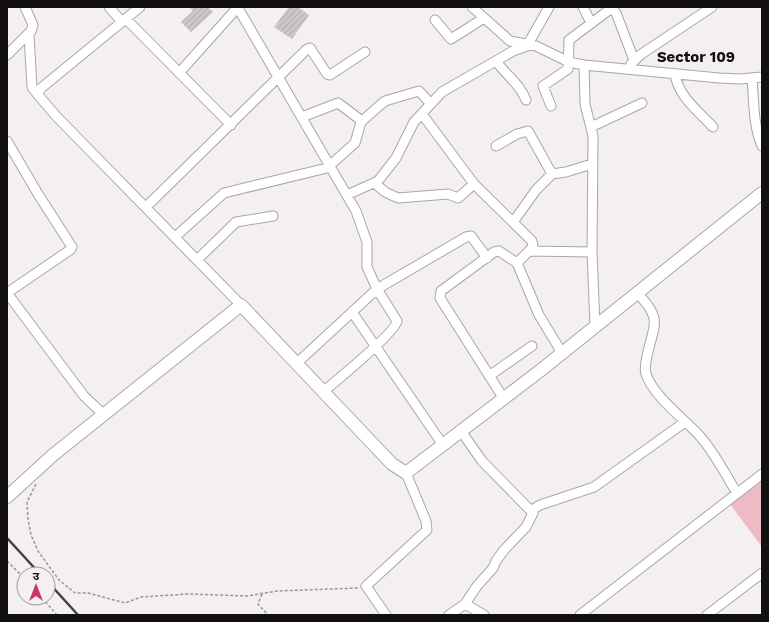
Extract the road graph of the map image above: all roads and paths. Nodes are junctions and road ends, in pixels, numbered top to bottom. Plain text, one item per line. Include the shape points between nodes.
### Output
1 (25, 7) edge
2 (109, 7) edge
3 (140, 7) edge
4 (472, 7) edge
5 (549, 7) edge
6 (583, 7) edge
7 (712, 7) edge
8 (238, 8) edge
9 (484, 18) junction
10 (435, 20) dead end
11 (124, 21) junction
12 (592, 23) junction
13 (29, 35) junction
14 (529, 45) junction
15 (365, 52) dead end
16 (7, 55) edge
17 (634, 60) junction
18 (496, 61) junction
19 (569, 62) junction
20 (584, 65) junction
21 (626, 69) junction
22 (179, 73) junction
23 (675, 74) junction
24 (278, 77) junction
25 (762, 77) edge
26 (752, 79) junction
27 (38, 95) junction
28 (526, 100) dead end
29 (642, 102) dead end
30 (431, 104) junction
31 (551, 106) dead end
32 (422, 114) junction
33 (302, 117) junction
34 (362, 121) junction
35 (231, 125) junction
36 (591, 127) junction
37 (713, 127) dead end
38 (7, 141) edge
39 (496, 146) dead end
40 (762, 146) edge
41 (592, 164) junction
42 (330, 166) junction
43 (552, 174) junction
44 (378, 182) junction
45 (474, 184) junction
46 (762, 193) edge
47 (347, 195) junction
48 (146, 207) junction
49 (273, 216) dead end
50 (512, 221) junction
51 (175, 237) junction
52 (530, 251) junction
53 (592, 252) junction
54 (487, 258) junction
55 (197, 260) junction
56 (517, 263) junction
57 (377, 290) junction
58 (7, 293) edge
59 (637, 293) junction
60 (241, 305) junction
61 (352, 312) junction
62 (595, 326) junction
63 (375, 346) junction
64 (532, 346) dead end
65 (562, 353) junction
66 (296, 363) junction
67 (489, 376) junction
68 (324, 391) junction
69 (504, 399) junction
70 (103, 414) junction
71 (685, 422) junction
72 (461, 431) junction
73 (443, 445) junction
74 (35, 471) junction
75 (406, 473) junction
76 (762, 474) edge
77 (737, 493) junction
78 (7, 497) edge
79 (532, 510) junction
80 (7, 561) edge
81 (16, 570) edge
82 (762, 573) edge
83 (366, 586) junction
84 (262, 594) junction
85 (465, 604) junction
86 (49, 606) edge
87 (57, 615) edge
88 (268, 615) edge
89 (386, 615) edge
90 (448, 615) edge
91 (484, 615) edge
92 (580, 615) edge
93 (707, 615) edge

1 - 13 street via 33,26
2 - 11 street
3 - 11 street
4 - 9 street
5 - 14 street
6 - 12 street
7 - 17 street
8 - 22 street
8 - 24 street
9 - 10 street via 451,39
9 - 14 street via 510,41
11 - 22 street
11 - 27 street via 40,89
12 - 17 street via 609,10 614,10
12 - 19 street via 569,40
13 - 16 street
13 - 27 street via 32,87
14 - 18 street
14 - 19 street
15 - 24 street via 330,75 308,48
17 - 21 street
18 - 28 street
18 - 30 street via 442,92
19 - 20 street
19 - 31 street via 565,72 543,86
20 - 21 street
20 - 36 street via 585,104
21 - 23 street
22 - 35 street
23 - 26 street
23 - 37 street via 680,91
24 - 33 street
24 - 35 street
25 - 26 street
26 - 40 street via 758,137
27 - 48 street
29 - 36 street
30 - 32 street
30 - 34 street via 421,91 418,91 385,101
32 - 44 street via 412,125 396,158
32 - 45 street
33 - 34 street via 338,103
33 - 42 street
34 - 42 street via 355,143
35 - 48 street
36 - 41 street
38 - 58 street via 72,247
39 - 43 street via 528,131
41 - 43 street
41 - 53 street
42 - 47 street
42 - 51 street via 322,171 221,194
43 - 50 street
44 - 45 street via 378,186 385,192 398,198 448,194 458,198
44 - 47 street
45 - 50 street
46 - 59 street
47 - 57 street via 366,239 366,264
48 - 51 street
49 - 55 street via 236,222
50 - 52 street via 533,243
51 - 55 street
52 - 53 street
52 - 56 street
53 - 62 street
54 - 56 street via 498,250
54 - 57 street via 471,236 468,236
54 - 67 street via 439,295
55 - 60 street
56 - 65 street via 539,316
57 - 61 street
57 - 63 street via 397,321
58 - 70 street via 84,396
59 - 62 street
59 - 71 street via 650,306 655,317 646,364 647,375 660,395
60 - 66 street
60 - 70 street
61 - 63 street
61 - 66 street
62 - 65 street
63 - 68 street
63 - 73 street
64 - 67 street
65 - 69 street
66 - 68 street
67 - 69 street
68 - 75 street via 395,467
69 - 72 street
70 - 74 street
71 - 77 street via 710,449
71 - 79 street via 594,487
72 - 73 street
72 - 79 street via 486,466
73 - 75 street
74 - 78 street
74 - 84 path via 36,483 27,502 30,531 38,551 59,580 74,592 125,603 141,597
75 - 83 street via 426,521 427,530
76 - 77 street
77 - 92 street
79 - 85 street via 530,521 504,550
80 - 81 path
82 - 93 street
83 - 84 path
83 - 89 street
84 - 88 path via 258,604
85 - 90 street
85 - 91 street
86 - 87 path

